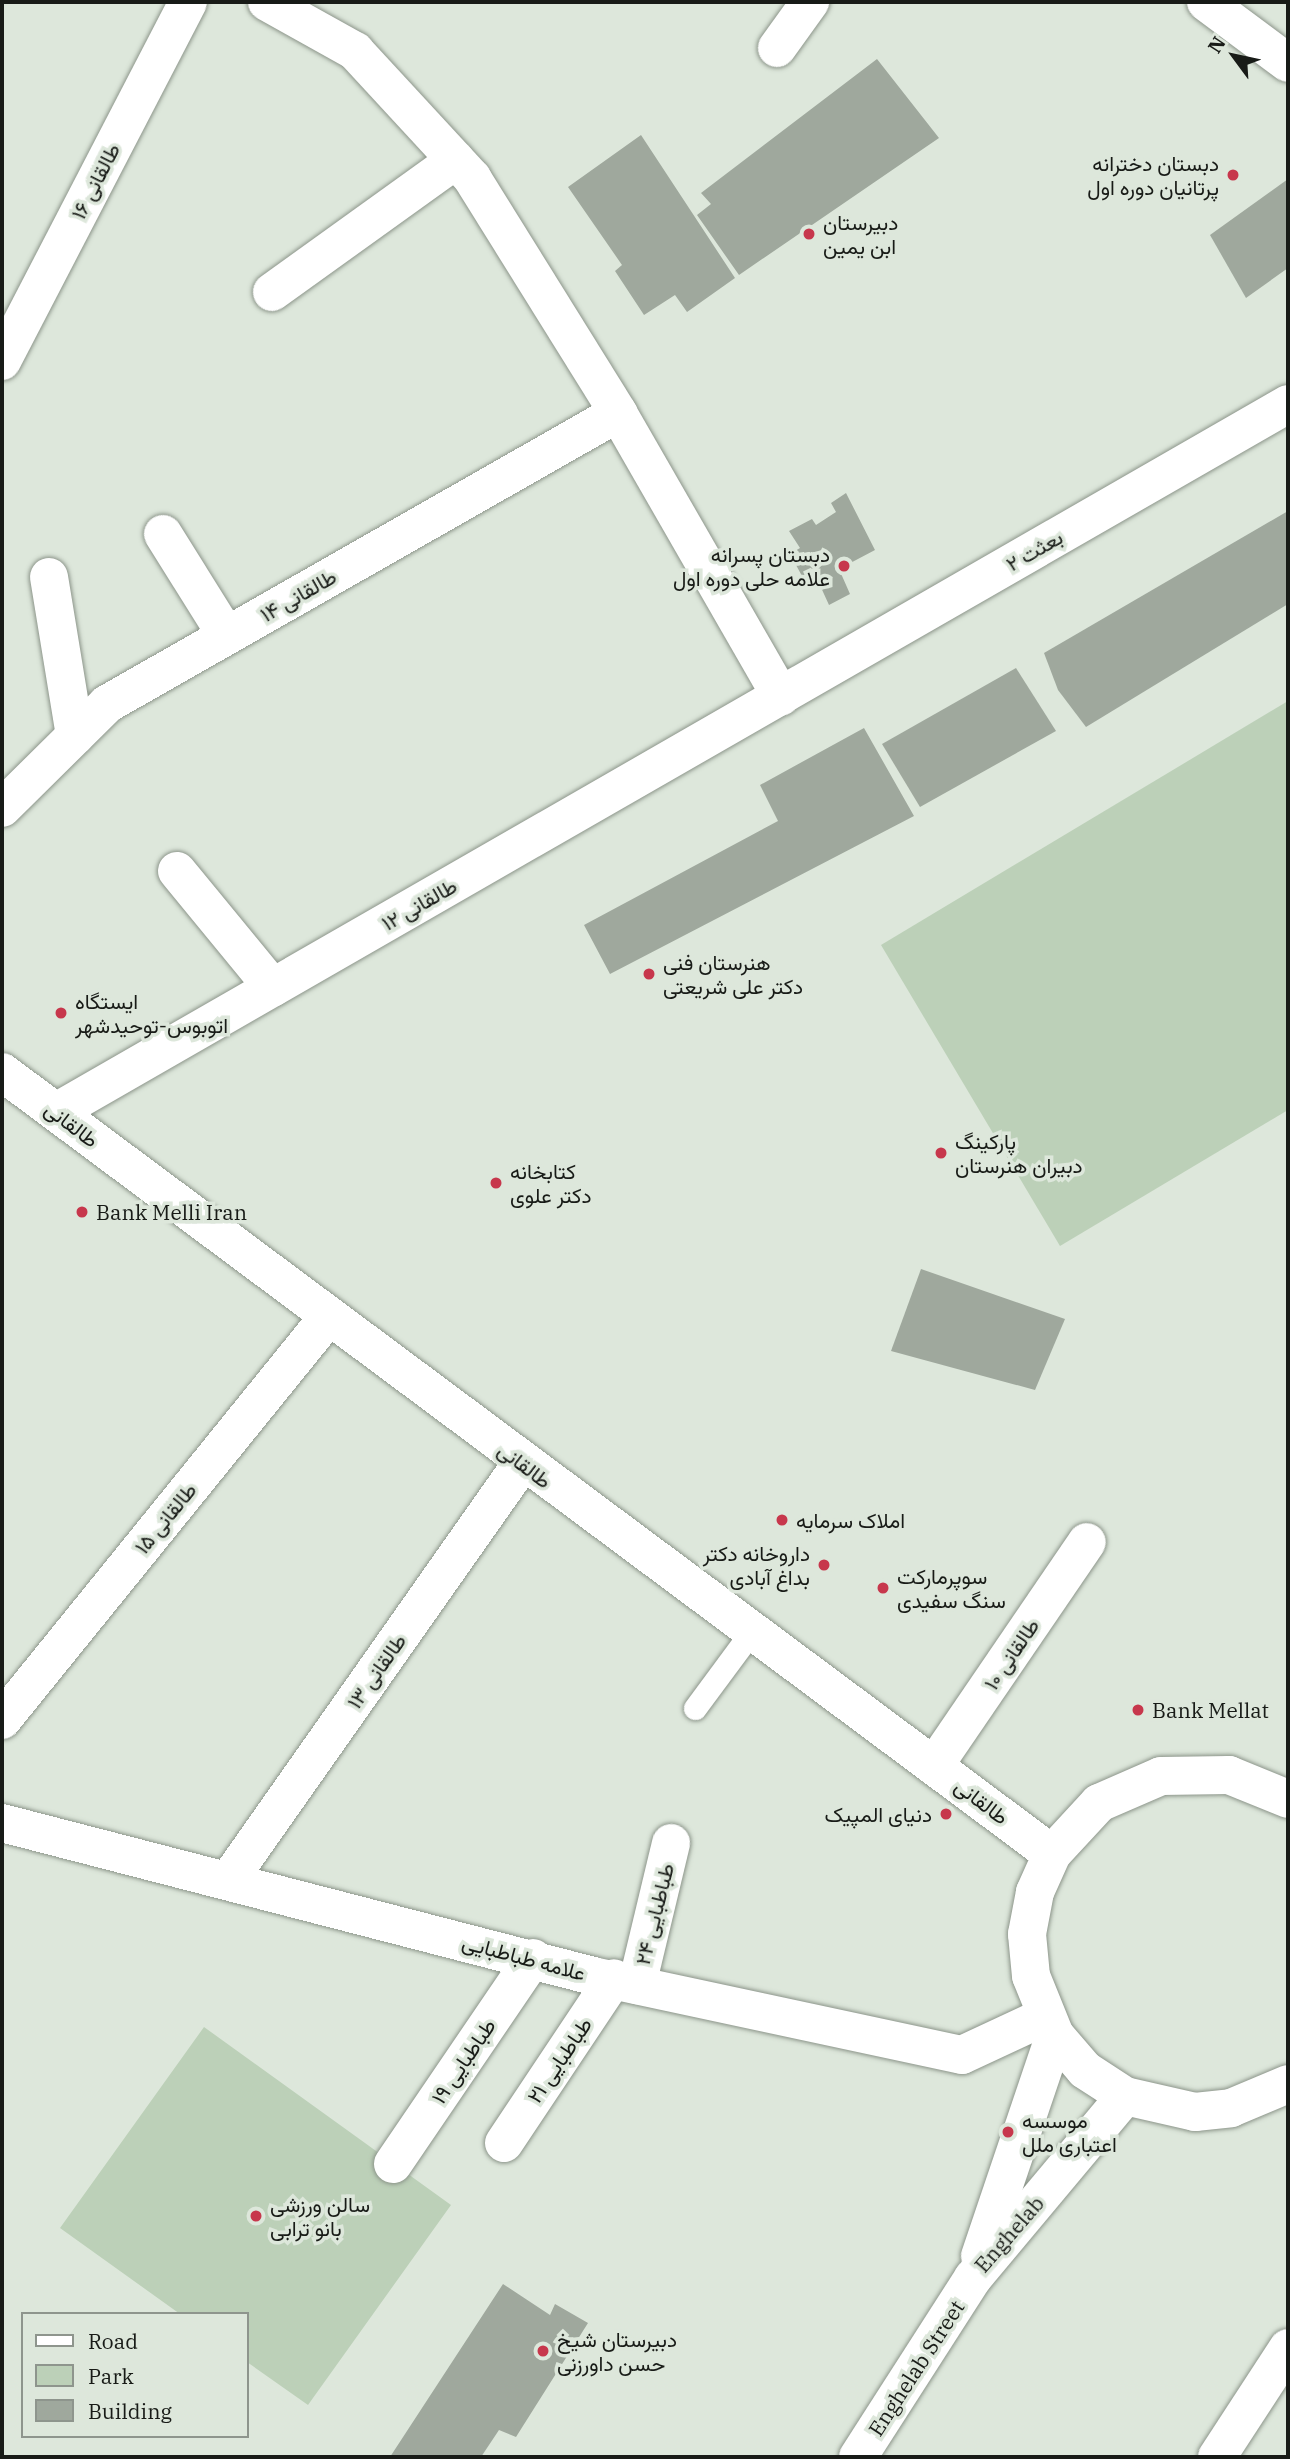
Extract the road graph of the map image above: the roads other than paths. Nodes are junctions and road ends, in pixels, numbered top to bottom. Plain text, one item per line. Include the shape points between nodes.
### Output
1 (188, 2) edge
2 (267, 2) edge
3 (810, 2) edge
4 (1206, 2) edge
5 (777, 48) dead end
6 (1288, 63) edge
7 (456, 160) junction
8 (272, 292) dead end
9 (2, 361) edge
10 (1288, 404) edge
11 (618, 413) junction
12 (163, 534) dead end
13 (49, 578) dead end
14 (226, 635) junction
15 (781, 696) junction
16 (75, 736) junction
17 (2, 808) edge
18 (177, 871) dead end
19 (273, 988) junction
20 (2, 1072) edge
21 (56, 1112) junction
22 (329, 1315) junction
23 (522, 1463) junction
24 (1087, 1542) dead end
25 (752, 1631) junction
26 (695, 1709) dead end
27 (2, 1720) edge
28 (934, 1766) junction
29 (1288, 1800) edge
30 (2, 1823) edge
31 (671, 1843) dead end
32 (1052, 1854) junction
33 (230, 1878) junction
34 (533, 1958) junction
35 (625, 1982) junction
36 (1050, 2026) junction
37 (1288, 2084) edge
38 (1125, 2096) junction
39 (504, 2143) dead end
40 (393, 2164) dead end
41 (973, 2278) junction
42 (1288, 2348) edge
43 (858, 2457) edge
44 (1217, 2457) edge

1 - 9 street, طالقانی ۱۶
2 - 7 street via 355,51
3 - 5 street
4 - 6 street
7 - 8 street
7 - 11 street
10 - 15 street, بعثت ۲
11 - 14 street, طالقانی ۱۴
11 - 15 street
12 - 14 street
13 - 16 street
14 - 16 street, طالقانی ۱۴ via 107,704
15 - 19 street, طالقانی ۱۲
16 - 17 street, طالقانی ۱۴
18 - 19 street
19 - 21 street, طالقانی ۱۲
20 - 21 street, طالقانی
21 - 22 street, طالقانی
22 - 23 street, طالقانی
22 - 27 street, طالقانی ۱۵
23 - 25 street, طالقانی
23 - 33 street, طالقانی ۱۳
24 - 28 street, طالقانی ۱۰
25 - 26 lane
25 - 28 street, طالقانی
28 - 32 street, طالقانی
29 - 32 street via 1229,1775 1161,1776 1099,1804
30 - 33 street, علامه طباطبایی
31 - 35 street, طباطبایی ۲۴
32 - 36 street via 1035,1892 1027,1934 1031,1976
33 - 34 street, علامه طباطبایی
34 - 35 street, علامه طباطبایی
34 - 40 street, طباطبایی ۱۹
35 - 36 street, علامه طباطبایی via 962,2055
35 - 39 street, طباطبایی ۲۱
36 - 38 street via 1085,2070
36 - 41 street, Enghelab
37 - 38 street via 1231,2108 1195,2112
38 - 41 street, Enghelab
41 - 43 street, Enghelab Street
42 - 44 street

